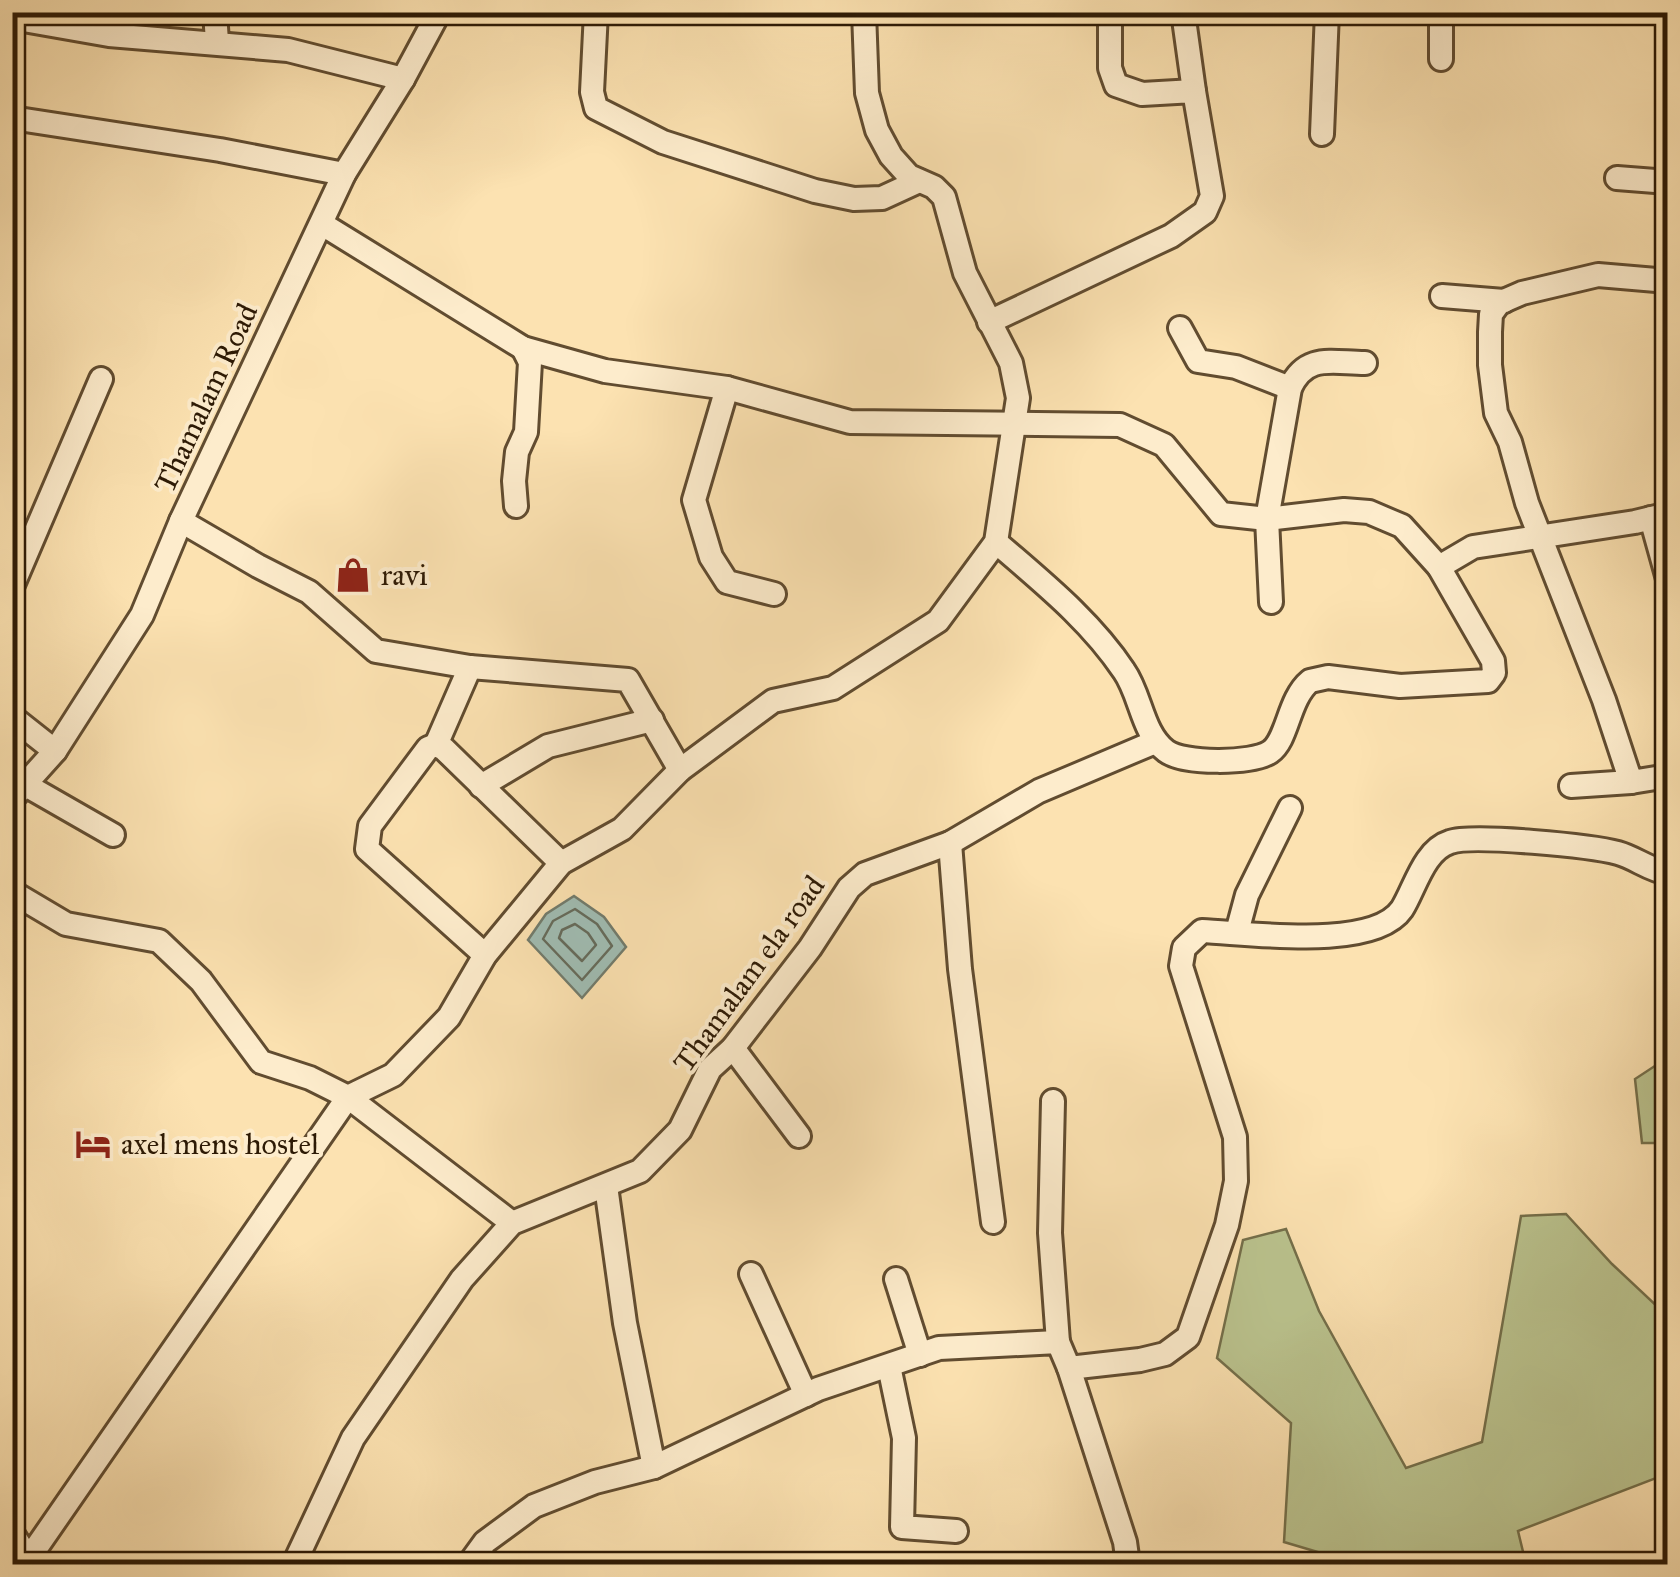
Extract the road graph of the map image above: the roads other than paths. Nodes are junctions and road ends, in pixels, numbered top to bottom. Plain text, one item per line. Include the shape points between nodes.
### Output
1 (215, 12) edge
2 (440, 12) edge
3 (596, 12) edge
4 (864, 12) edge
5 (1110, 12) edge
6 (1184, 12) edge
7 (1327, 12) edge
8 (1441, 12) edge
9 (12, 18) edge
10 (217, 42) junction
11 (1441, 59) dead end
12 (403, 79) junction
13 (1194, 91) junction
14 (12, 118) edge
15 (1322, 134) dead end
16 (344, 174) junction
17 (1617, 178) dead end
18 (920, 180) junction
19 (1668, 182) edge
20 (322, 224) junction
21 (1668, 280) edge
22 (1442, 296) dead end
23 (1504, 301) junction
24 (989, 322) junction
25 (1180, 328) dead end
26 (523, 348) junction
27 (1365, 363) dead end
28 (101, 379) dead end
29 (727, 388) junction
30 (1290, 388) junction
31 (1016, 422) junction
32 (516, 506) dead end
33 (1659, 516) edge
34 (1266, 519) junction
35 (181, 521) junction
36 (1542, 537) junction
37 (996, 542) junction
38 (1438, 567) junction
39 (1668, 579) edge
40 (12, 587) edge
41 (774, 594) dead end
42 (1271, 602) dead end
43 (470, 666) junction
44 (12, 717) edge
45 (652, 720) junction
46 (1156, 742) junction
47 (436, 745) junction
48 (56, 751) junction
49 (680, 770) junction
50 (1668, 776) edge
51 (1631, 782) junction
52 (481, 786) junction
53 (1571, 786) dead end
54 (18, 791) edge
55 (1290, 808) dead end
56 (113, 835) dead end
57 (950, 844) junction
58 (561, 863) junction
59 (1668, 873) edge
60 (12, 892) edge
61 (1237, 932) junction
62 (485, 955) junction
63 (732, 1048) junction
64 (348, 1097) junction
65 (1053, 1101) dead end
66 (799, 1136) dead end
67 (606, 1186) junction
68 (993, 1222) dead end
69 (512, 1223) junction
70 (750, 1274) dead end
71 (896, 1279) dead end
72 (1058, 1342) junction
73 (920, 1356) junction
74 (890, 1366) junction
75 (1068, 1368) junction
76 (806, 1395) junction
77 (654, 1468) junction
78 (956, 1531) dead end
79 (12, 1533) edge
80 (27, 1561) edge
81 (294, 1564) edge
82 (469, 1564) edge
83 (1128, 1564) edge

1 - 10 street
2 - 12 street, Thamalam Road
3 - 18 street via 596,108 663,142 814,191 882,198
4 - 18 street via 867,93 877,130 908,176
5 - 13 street via 1116,86 1142,94
6 - 13 street
7 - 15 street
8 - 11 street
9 - 10 street via 109,35
10 - 12 street via 288,50
12 - 16 street, Thamalam Road
13 - 24 street via 1212,180 1206,212 1117,264
14 - 16 street
16 - 20 street, Thamalam Road
17 - 19 street
18 - 24 street via 944,197 965,272
20 - 26 street
20 - 35 street, Thamalam Road
21 - 23 street via 1598,275
22 - 23 street
23 - 36 street via 1492,314 1490,332 1496,413
24 - 31 street via 1011,363
25 - 30 street via 1198,361
26 - 29 street via 605,371
26 - 32 street via 530,362
27 - 30 street via 1315,362 1297,373
28 - 40 street
29 - 31 street via 850,422
29 - 41 street via 694,500 711,557 727,582
30 - 34 street
31 - 34 street via 1120,426 1164,445 1221,514
31 - 37 street
33 - 36 street
33 - 39 street
34 - 38 street via 1369,512 1402,526
34 - 42 street
35 - 43 street via 309,592 376,651
35 - 48 street, Thamalam Road via 142,614
36 - 38 street via 1473,547
36 - 51 street
37 - 46 street via 1088,623 1127,674
37 - 49 street via 938,621 834,688 773,701
38 - 46 street via 1493,661 1488,681 1310,681 1292,702 1275,749 1260,758 1198,760 1170,755
43 - 45 street via 628,680
43 - 47 street
44 - 48 street
45 - 49 street
45 - 52 street via 548,746
46 - 57 street, Thamalam ela road via 1039,791
47 - 52 street
47 - 62 street via 370,826 368,849
48 - 54 street, Thamalam Road
49 - 58 street via 622,830
50 - 51 street
51 - 53 street
52 - 58 street
54 - 56 street
55 - 61 street
57 - 63 street, Thamalam ela road via 865,874 850,888
57 - 68 street
58 - 62 street
59 - 61 street via 1574,845 1457,840 1436,849 1400,912 1370,932
60 - 64 street via 66,924 159,940 201,980 261,1062
61 - 75 street via 1202,931 1181,954 1235,1137 1236,1181 1188,1336 1165,1354
62 - 64 street via 449,1018 393,1075
63 - 66 street
63 - 67 street, Thamalam ela road via 710,1069 680,1130 640,1171
64 - 69 street
64 - 80 street
65 - 72 street via 1050,1233
67 - 69 street, Thamalam ela road
67 - 77 street
69 - 81 street, Thamalam ela road via 462,1278 353,1438
70 - 76 street
71 - 73 street
72 - 73 street via 939,1348
72 - 75 street
73 - 74 street
74 - 76 street
74 - 78 street via 904,1438 902,1528
75 - 83 street
76 - 77 street
77 - 82 street via 534,1506 485,1542
79 - 80 street

